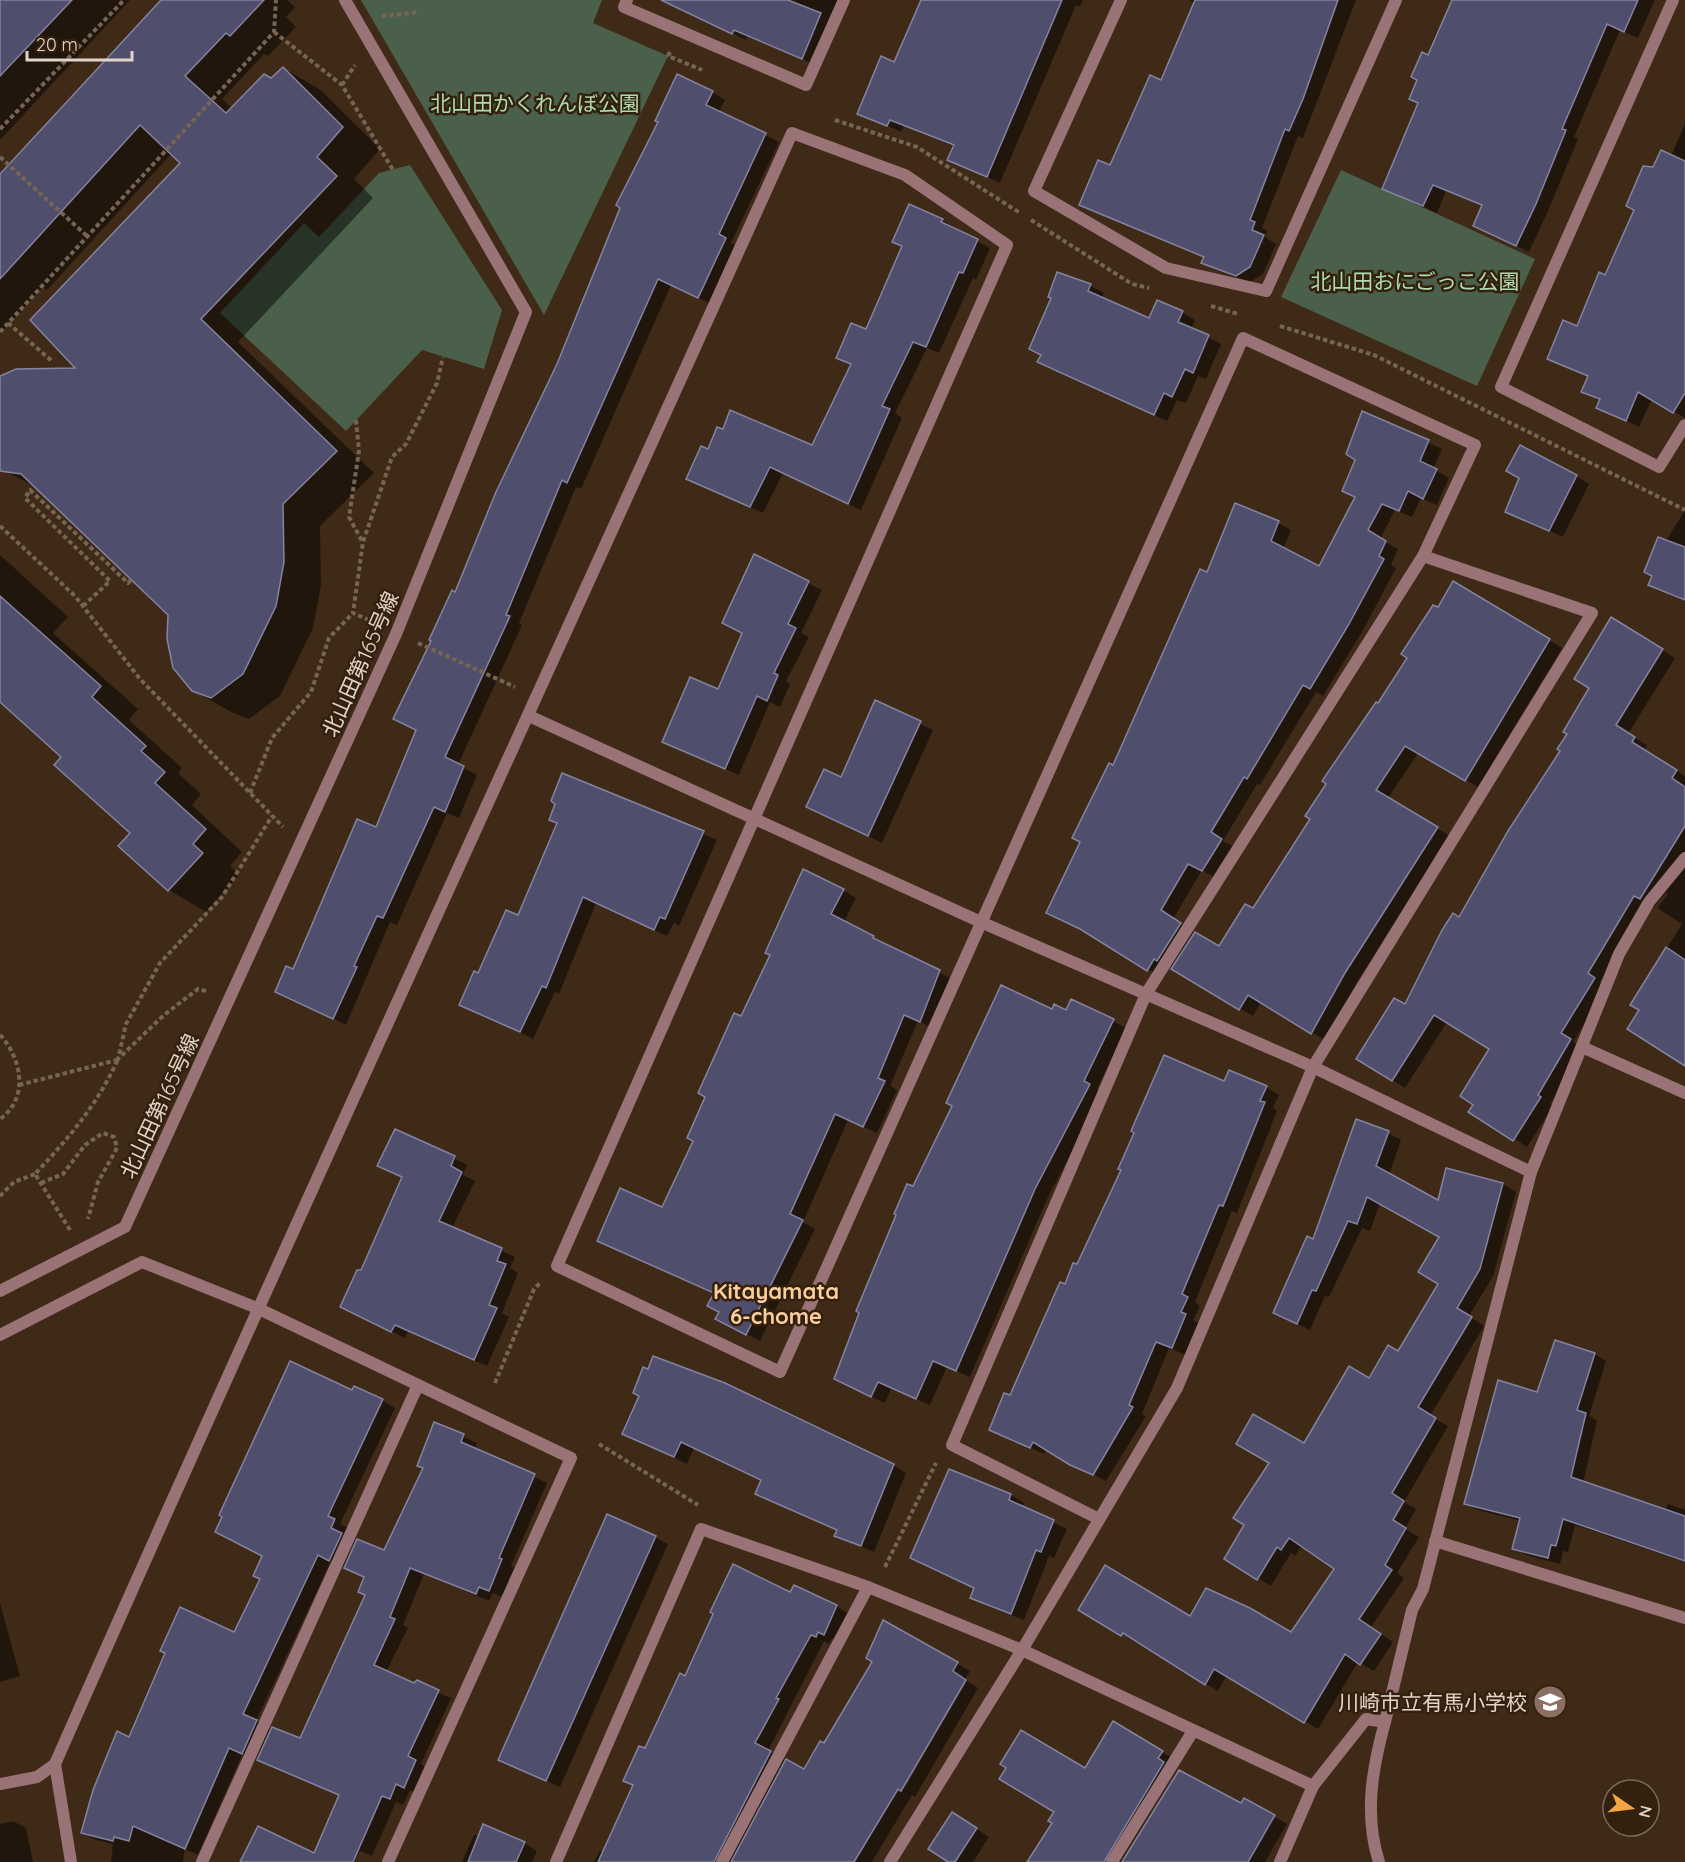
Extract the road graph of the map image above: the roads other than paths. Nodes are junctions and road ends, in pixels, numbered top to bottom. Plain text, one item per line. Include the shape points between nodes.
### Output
1 (345, 0) edge
2 (627, 0) edge
3 (844, 0) edge
4 (1121, 0) edge
5 (1396, 0) edge
6 (1673, 0) edge
7 (1685, 425) edge
8 (1423, 556) junction
9 (529, 716) junction
10 (752, 820) junction
11 (1685, 858) edge
12 (983, 923) junction
13 (1146, 994) junction
14 (1582, 1047) junction
15 (1313, 1067) junction
16 (1685, 1094) edge
17 (1532, 1172) junction
18 (0, 1291) edge
19 (256, 1308) junction
20 (0, 1335) edge
21 (418, 1385) junction
22 (1097, 1518) junction
23 (1435, 1540) junction
24 (868, 1587) junction
25 (1685, 1618) edge
26 (1022, 1650) junction
27 (1385, 1722) junction
28 (1193, 1731) junction
29 (55, 1764) junction
30 (0, 1784) edge
31 (1313, 1786) junction
32 (71, 1862) edge
33 (202, 1862) edge
34 (388, 1862) edge
35 (556, 1862) edge
36 (722, 1862) edge
37 (890, 1862) edge
38 (1112, 1862) edge
39 (1280, 1862) edge
40 (1379, 1862) edge

1 - 18 street, 北山田第165号線 via 526,312 396,634 125,1227
2 - 3 street via 624,7 806,85
4 - 5 street via 1034,191 1166,268 1266,291
6 - 7 street via 1501,387 1659,467
8 - 12 street via 1475,445 1243,338
8 - 13 street
8 - 15 street via 1592,613
9 - 10 street
9 - 10 street via 792,133 905,176 1007,245
9 - 19 street
10 - 12 street
10 - 12 street via 557,1266 780,1372
11 - 14 street via 1648,902 1619,954
12 - 13 street
13 - 15 street
13 - 22 street via 952,1445
14 - 16 street
14 - 17 street
15 - 17 street
15 - 22 street via 1177,1388
17 - 23 street
19 - 20 street via 142,1262
19 - 21 street
19 - 29 street
21 - 33 street
21 - 34 street via 572,1458
22 - 26 street
23 - 25 street
23 - 27 street
24 - 26 street
24 - 35 street via 701,1529
24 - 36 street
26 - 28 street
26 - 37 street
27 - 31 street via 1366,1719
27 - 40 street via 1371,1797 1371,1836
28 - 31 street
28 - 38 street
29 - 30 street via 37,1777
29 - 32 street
31 - 39 street

